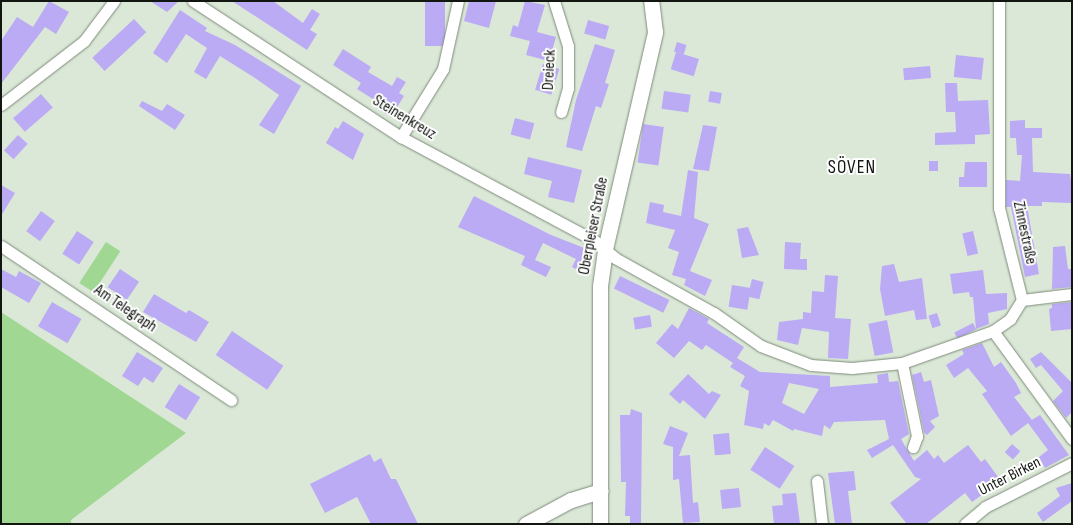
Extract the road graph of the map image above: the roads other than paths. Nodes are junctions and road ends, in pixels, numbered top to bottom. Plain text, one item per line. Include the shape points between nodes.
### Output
1 (114, 1) edge
2 (193, 1) edge
3 (458, 1) edge
4 (554, 1) edge
5 (651, 1) edge
6 (999, 1) edge
7 (1, 105) edge
8 (561, 112) dead end
9 (402, 138) junction
10 (1, 246) edge
11 (605, 249) junction
12 (1072, 294) edge
13 (1022, 300) junction
14 (993, 331) junction
15 (902, 363) junction
16 (231, 400) dead end
17 (1072, 440) edge
18 (913, 447) dead end
19 (1072, 462) edge
20 (817, 480) dead end
21 (601, 491) junction
22 (526, 524) edge
23 (600, 524) edge
24 (822, 524) edge
25 (965, 524) edge

1 - 7 street via 84,41
2 - 9 street, Steinenkreuz
3 - 9 street via 443,69
4 - 8 street, Dreieck via 568,46 568,88
5 - 11 main road, Oberpleiser Straße via 655,32
6 - 13 street, Zinnestraße via 999,208
9 - 11 street, Steinenkreuz
10 - 16 street, Am Telegraph
11 - 15 street via 714,313 761,346 792,360 852,368
11 - 21 main road, Oberpleiser Straße via 600,286
12 - 13 street
13 - 14 street via 1010,319
14 - 15 street
14 - 17 street
15 - 18 street via 917,436
19 - 25 street, Unter Birken via 984,507
20 - 24 street
21 - 22 main road via 570,500
21 - 23 main road, Oberpleiser Straße

